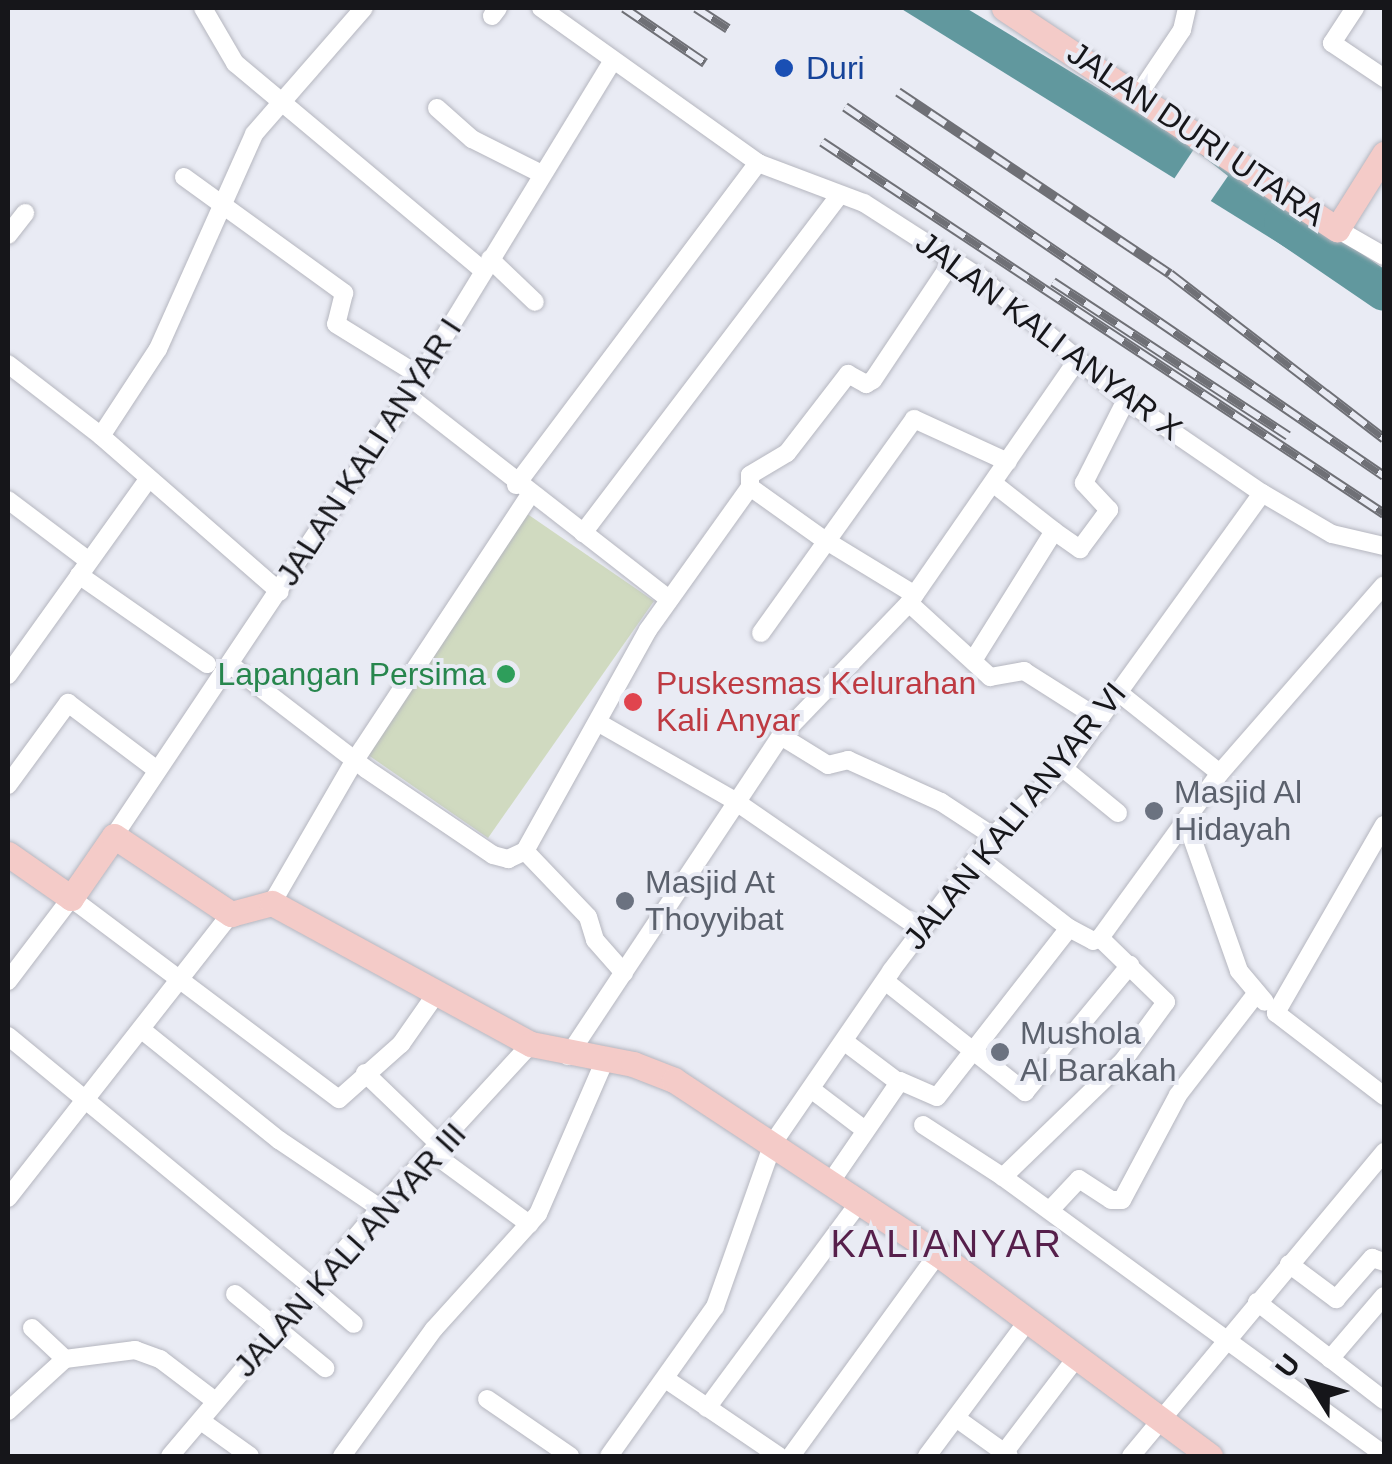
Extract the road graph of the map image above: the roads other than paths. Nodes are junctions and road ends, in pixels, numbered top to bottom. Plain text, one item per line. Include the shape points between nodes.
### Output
1 (203, 8) edge
2 (364, 8) edge
3 (541, 8) edge
4 (1004, 8) edge
5 (1187, 8) edge
6 (1355, 8) edge
7 (1033, 15) edge
8 (612, 62) junction
9 (1384, 78) edge
10 (1139, 94) junction
11 (279, 102) junction
12 (437, 108) dead end
13 (1384, 154) edge
14 (758, 163) junction
15 (542, 174) junction
16 (184, 177) dead end
17 (839, 196) junction
18 (223, 202) junction
19 (24, 213) dead end
20 (1338, 229) junction
21 (8, 236) edge
22 (1384, 256) edge
23 (954, 260) junction
24 (487, 265) junction
25 (535, 302) dead end
26 (1077, 360) junction
27 (8, 364) edge
28 (420, 376) junction
29 (408, 396) junction
30 (1126, 400) junction
31 (101, 436) junction
32 (1008, 462) junction
33 (148, 478) junction
34 (994, 484) junction
35 (750, 487) junction
36 (523, 491) junction
37 (1262, 492) junction
38 (8, 500) edge
39 (1054, 531) junction
40 (583, 533) junction
41 (824, 540) junction
42 (1384, 546) edge
43 (84, 568) junction
44 (1384, 585) edge
45 (280, 592) junction
46 (669, 599) junction
47 (912, 599) junction
48 (762, 633) dead end
49 (974, 659) junction
50 (10, 666) edge
51 (220, 669) junction
52 (1118, 692) junction
53 (1098, 718) junction
54 (600, 723) junction
55 (780, 736) junction
56 (1061, 759) junction
57 (355, 760) junction
58 (157, 770) junction
59 (1220, 774) junction
60 (8, 785) edge
61 (734, 801) junction
62 (1118, 813) dead end
63 (1186, 821) junction
64 (1384, 826) edge
65 (114, 836) junction
66 (994, 836) junction
67 (525, 852) junction
68 (8, 854) edge
69 (979, 858) junction
70 (70, 898) junction
71 (272, 903) junction
72 (231, 914) junction
73 (1068, 928) junction
74 (922, 930) junction
75 (1100, 938) junction
76 (1130, 965) junction
77 (624, 973) junction
78 (183, 977) junction
79 (885, 980) junction
80 (8, 981) edge
81 (436, 994) junction
82 (1256, 994) junction
83 (1276, 1012) junction
84 (142, 1030) junction
85 (8, 1036) edge
86 (845, 1042) junction
87 (531, 1044) junction
88 (972, 1049) junction
89 (568, 1056) junction
90 (605, 1060) junction
91 (364, 1073) junction
92 (898, 1082) junction
93 (812, 1088) junction
94 (1384, 1096) edge
95 (88, 1098) junction
96 (923, 1125) dead end
97 (865, 1130) junction
98 (773, 1143) junction
99 (436, 1149) junction
100 (1384, 1152) edge
101 (1003, 1177) junction
102 (832, 1180) junction
103 (10, 1190) edge
104 (861, 1200) junction
105 (380, 1208) junction
106 (1050, 1210) junction
107 (530, 1224) junction
108 (938, 1254) junction
109 (1384, 1262) edge
110 (1289, 1264) junction
111 (312, 1288) junction
112 (235, 1294) dead end
113 (1384, 1296) edge
114 (1258, 1302) junction
115 (1026, 1323) junction
116 (354, 1324) dead end
117 (32, 1328) dead end
118 (276, 1330) junction
119 (1223, 1344) junction
120 (1076, 1358) junction
121 (65, 1359) junction
122 (1330, 1359) junction
123 (325, 1368) dead end
124 (667, 1380) junction
125 (487, 1399) dead end
126 (214, 1400) junction
127 (1384, 1400) edge
128 (706, 1408) junction
129 (8, 1411) edge
130 (956, 1418) junction
131 (1162, 1419) junction
132 (201, 1421) junction
133 (1007, 1455) edge
134 (1384, 1455) edge
135 (170, 1456) edge
136 (250, 1456) edge
137 (342, 1456) edge
138 (570, 1456) edge
139 (610, 1456) edge
140 (779, 1456) edge
141 (792, 1456) edge
142 (928, 1456) edge
143 (1132, 1456) edge
144 (1210, 1456) edge

1 - 11 street via 235,63
2 - 11 street
3 - 8 street, JALAN KALI ANYAR X
4 - 7 street, JALAN DURI UTARA
5 - 10 street via 1182,30
6 - 9 street via 1332,43
7 - 10 street, JALAN DURI UTARA
8 - 14 street, JALAN KALI ANYAR X
8 - 15 street, JALAN KALI ANYAR I
10 - 20 street, JALAN DURI UTARA
11 - 18 street via 254,134
11 - 24 street
12 - 15 street via 472,139
13 - 20 street
14 - 17 street, JALAN KALI ANYAR X
14 - 36 street
15 - 24 street, JALAN KALI ANYAR I
16 - 18 street
17 - 23 street, JALAN KALI ANYAR X via 886,215
17 - 40 street
18 - 28 street via 344,293 336,324
18 - 31 street via 158,349
19 - 21 street
20 - 22 street
23 - 26 street, JALAN KALI ANYAR X
23 - 35 street via 873,380 846,376 788,452 750,475
24 - 25 street
24 - 28 street, JALAN KALI ANYAR I
26 - 30 street, JALAN KALI ANYAR X
26 - 32 street
27 - 31 street
28 - 29 street, JALAN KALI ANYAR I
29 - 36 street
29 - 45 street, JALAN KALI ANYAR I
30 - 37 street, JALAN KALI ANYAR X
30 - 39 street via 1084,483 1109,510 1080,549
31 - 33 street
32 - 34 street
32 - 41 street via 914,419
33 - 43 street
33 - 45 street
34 - 39 street
34 - 47 street
35 - 41 street
35 - 46 street
36 - 40 street
36 - 57 street
37 - 42 street, JALAN KALI ANYAR X via 1332,534
37 - 52 street, JALAN KALI ANYAR VI
38 - 43 street
39 - 49 street
40 - 46 street
41 - 47 street
41 - 48 street
43 - 50 street
43 - 51 street
44 - 59 street
45 - 51 street, JALAN KALI ANYAR I
46 - 54 street
47 - 49 street
47 - 55 street
49 - 53 street via 995,680 1024,672
51 - 57 street
51 - 58 street, JALAN KALI ANYAR I
52 - 53 street, JALAN KALI ANYAR VI
52 - 59 street
53 - 56 street, JALAN KALI ANYAR VI
54 - 61 street
54 - 67 street
55 - 61 street
55 - 66 street via 828,764 848,760 941,802
56 - 62 street
56 - 66 street, JALAN KALI ANYAR VI
57 - 67 street via 493,855
57 - 71 street
58 - 60 street via 68,702
58 - 65 street, JALAN KALI ANYAR I
59 - 63 street
61 - 74 street
61 - 77 street
63 - 75 street
63 - 82 street via 1239,972
64 - 83 street
65 - 70 street
65 - 72 street
66 - 69 street, JALAN KALI ANYAR VI
67 - 77 street via 588,916 595,940
68 - 70 street
69 - 73 street
69 - 74 street, JALAN KALI ANYAR VI
70 - 78 street
70 - 80 street
71 - 72 street
71 - 81 street
72 - 78 street
73 - 75 street via 1093,942
73 - 88 street
74 - 79 street, JALAN KALI ANYAR VI
75 - 76 street
76 - 88 street via 1025,1092
76 - 101 street via 1162,995 1162,1009 1123,1062
77 - 89 street
78 - 84 street
78 - 91 street via 331,1096 345,1095
79 - 86 street, JALAN KALI ANYAR VI
79 - 88 street
81 - 87 street
81 - 91 street via 402,1044
82 - 83 street
82 - 106 street via 1178,1095 1122,1200 1110,1200 1079,1180
83 - 94 street
84 - 95 street
84 - 105 street via 278,1140
85 - 95 street
86 - 92 street
86 - 93 street, JALAN KALI ANYAR VI
87 - 89 street
87 - 99 street, JALAN KALI ANYAR III
88 - 92 street via 936,1098
89 - 90 street
90 - 98 street via 674,1080
90 - 107 street via 558,1156 549,1195
91 - 99 street
92 - 97 street
93 - 97 street
93 - 98 street, JALAN KALI ANYAR VI
95 - 103 street
95 - 111 street
96 - 101 street
97 - 102 street
98 - 102 street
98 - 124 street, JALAN KALI ANYAR VI via 715,1307
99 - 105 street, JALAN KALI ANYAR III
99 - 107 street
100 - 110 street
101 - 106 street
102 - 104 street
104 - 108 street
104 - 128 street
105 - 111 street, JALAN KALI ANYAR III
106 - 119 street
107 - 137 street via 459,1298
108 - 115 street
108 - 141 street
109 - 110 street via 1372,1258 1336,1299
110 - 114 street
111 - 116 street
111 - 118 street, JALAN KALI ANYAR III
112 - 118 street
113 - 122 street
114 - 119 street
114 - 122 street
115 - 120 street
115 - 130 street
117 - 121 street
118 - 123 street
118 - 126 street, JALAN KALI ANYAR III
119 - 131 street
119 - 134 street
120 - 131 street
120 - 133 street
121 - 126 street via 135,1350 160,1358
121 - 129 street
122 - 127 street
124 - 128 street
124 - 139 street, JALAN KALI ANYAR VI
125 - 138 street
126 - 132 street, JALAN KALI ANYAR III
128 - 140 street
130 - 133 street
130 - 142 street
131 - 143 street
131 - 144 street
132 - 135 street, JALAN KALI ANYAR III
132 - 136 street

